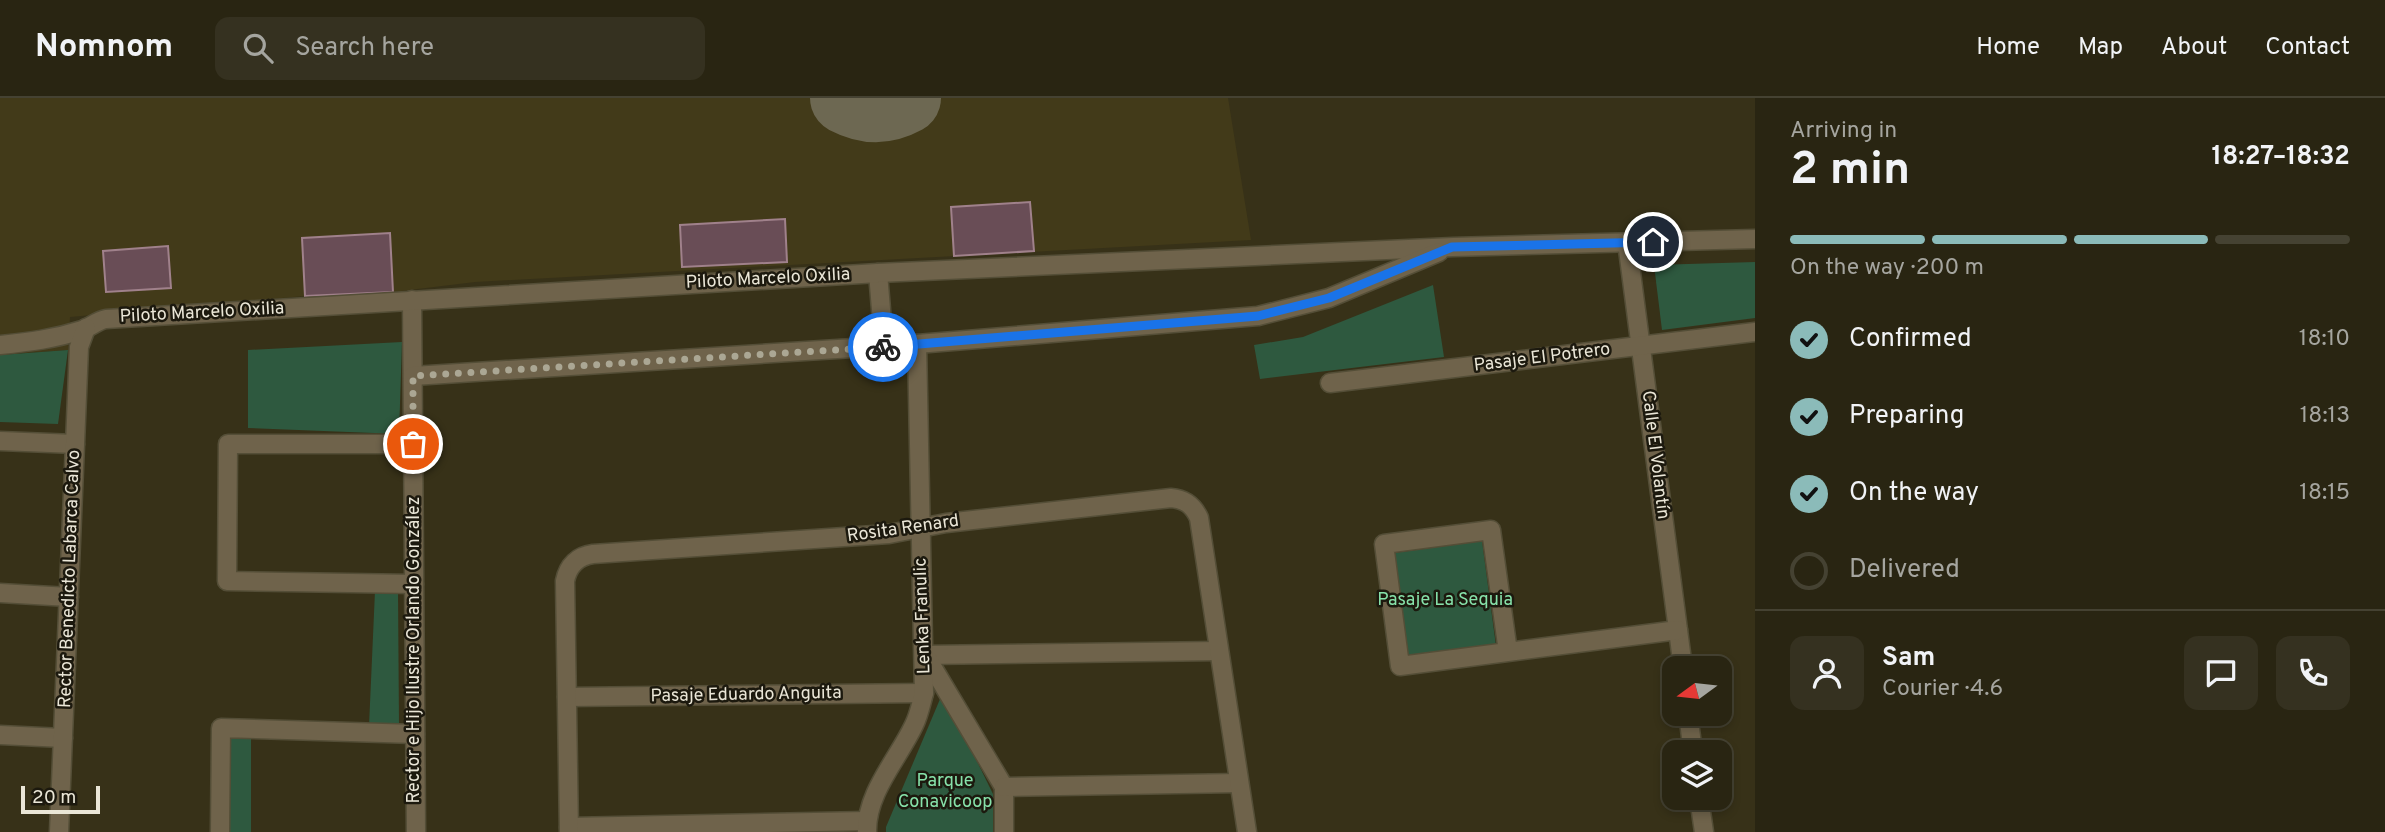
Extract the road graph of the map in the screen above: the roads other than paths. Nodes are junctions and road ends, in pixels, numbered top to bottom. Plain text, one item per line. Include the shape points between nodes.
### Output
1 (1755, 239) edge
2 (1627, 242) junction
3 (1452, 247) junction
4 (878, 273) junction
5 (412, 300) junction
6 (86, 328) junction
7 (1755, 332) edge
8 (917, 344) junction
9 (0, 345) edge
10 (884, 346) junction
11 (1640, 346) junction
12 (413, 376) junction
13 (1330, 383) dead end
14 (0, 441) edge
15 (75, 444) junction
16 (413, 444) junction
17 (920, 528) junction
18 (414, 584) junction
19 (0, 593) edge
20 (69, 597) junction
21 (1678, 630) junction
22 (1218, 651) junction
23 (1508, 652) junction
24 (925, 655) junction
25 (1681, 656) edge
26 (924, 693) junction
27 (567, 697) junction
28 (415, 734) junction
29 (0, 735) edge
30 (63, 738) junction
31 (1239, 783) junction
32 (1004, 787) junction
33 (1701, 810) edge
34 (867, 827) edge
35 (569, 829) edge
36 (59, 832) edge
37 (220, 832) edge
38 (416, 832) edge
39 (1004, 832) edge
40 (1247, 832) edge
41 (1704, 832) edge

1 - 2 street, Piloto Marcelo Oxilia
2 - 3 street, Piloto Marcelo Oxilia
2 - 11 street, Calle El Volantín
3 - 4 street, Piloto Marcelo Oxilia
3 - 8 street, Piloto Marcelo Oxilia via 1329,298 1258,316
4 - 5 street, Piloto Marcelo Oxilia
4 - 10 street
5 - 6 street, Piloto Marcelo Oxilia via 106,319
5 - 12 street, Rector e Hijo Ilustre Orlando González
6 - 9 street, Piloto Marcelo Oxilia via 44,341
6 - 15 street, Rector Benedicto Labarca Calvo via 79,347
7 - 11 street, Pasaje El Potrero
8 - 10 street, Piloto Marcelo Oxilia
8 - 17 street, Lenka Franulic
10 - 12 street, Piloto Marcelo Oxilia
11 - 13 street, Pasaje El Potrero
11 - 21 street, Calle El Volantín
12 - 16 street, Rector e Hijo Ilustre Orlando González
14 - 15 street
15 - 20 street, Rector Benedicto Labarca Calvo
16 - 18 street, Rector e Hijo Ilustre Orlando González
16 - 18 street via 228,444 227,581
17 - 22 street, Rosita Renard via 1171,498 1185,501 1196,511 1201,526
17 - 24 street, Lenka Franulic
17 - 27 street, Rosita Renard via 579,558 565,581
18 - 28 street, Rector e Hijo Ilustre Orlando González
19 - 20 street
20 - 30 street, Rector Benedicto Labarca Calvo
21 - 23 street
21 - 25 street, Calle El Volantín
22 - 24 street
22 - 31 street
23 - 23 street via 1400,666 1384,544 1491,530
24 - 26 street, Lenka Franulic
24 - 32 street
26 - 27 street, Pasaje Eduardo Anguita
26 - 34 street, Lenka Franulic via 915,724 873,801
27 - 35 street
28 - 37 street via 221,729
28 - 38 street, Rector e Hijo Ilustre Orlando González
29 - 30 street
30 - 36 street, Rector Benedicto Labarca Calvo
31 - 32 street
31 - 40 street
32 - 39 street
33 - 41 street
34 - 35 street

